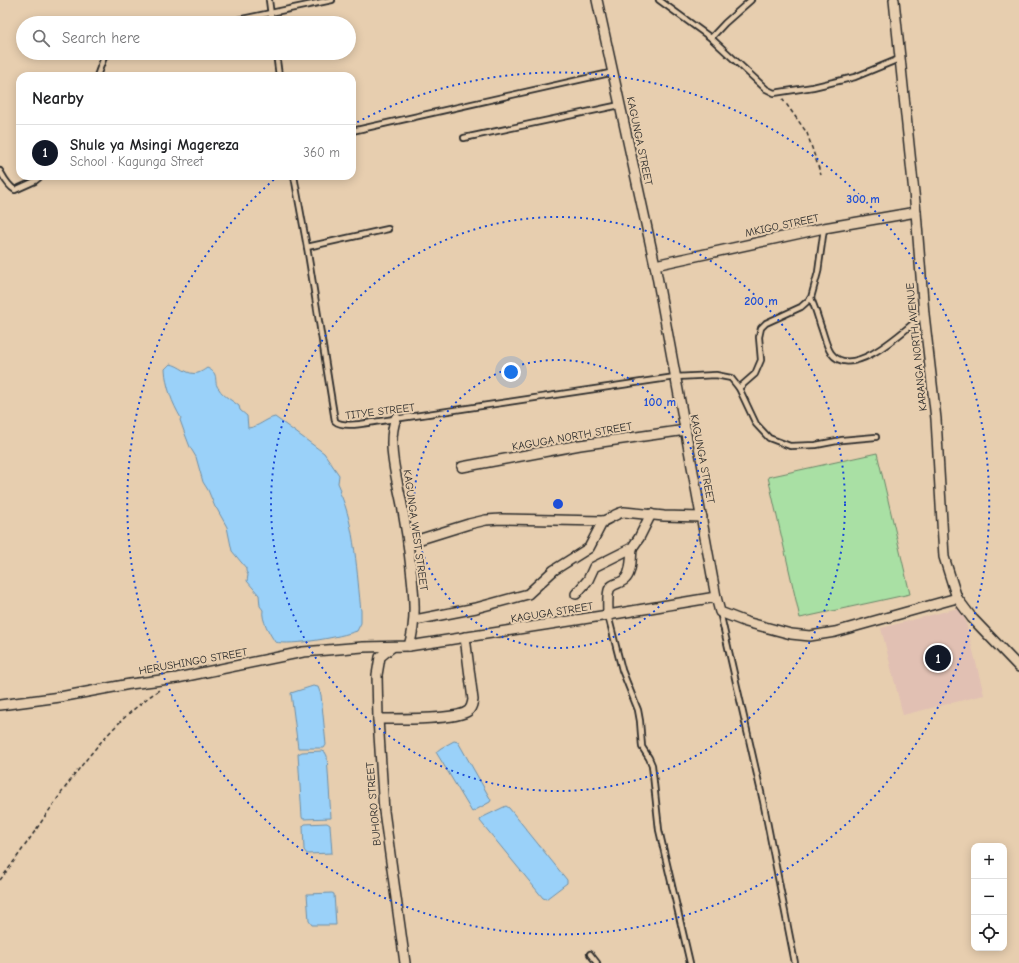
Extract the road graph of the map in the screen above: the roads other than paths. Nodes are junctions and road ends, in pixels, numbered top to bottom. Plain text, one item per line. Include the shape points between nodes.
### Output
1 (268, 0) edge
2 (332, 0) edge
3 (597, 0) edge
4 (659, 0) edge
5 (751, 0) edge
6 (894, 0) edge
7 (271, 14) junction
8 (260, 16) edge
9 (711, 38) junction
10 (899, 59) junction
11 (103, 60) edge
12 (277, 60) edge
13 (99, 72) edge
14 (278, 72) edge
15 (614, 72) junction
16 (620, 105) junction
17 (356, 130) edge
18 (464, 138) dead end
19 (0, 171) edge
20 (36, 180) edge
21 (295, 180) edge
22 (916, 212) junction
23 (824, 228) junction
24 (388, 229) dead end
25 (307, 247) junction
26 (655, 265) junction
27 (811, 298) junction
28 (924, 314) junction
29 (675, 377) junction
30 (739, 388) junction
31 (396, 418) junction
32 (686, 430) junction
33 (876, 437) dead end
34 (462, 467) dead end
35 (651, 514) junction
36 (702, 517) junction
37 (603, 521) junction
38 (408, 543) junction
39 (632, 548) junction
40 (576, 594) dead end
41 (716, 597) junction
42 (957, 598) junction
43 (720, 612) junction
44 (608, 615) junction
45 (415, 620) junction
46 (465, 637) junction
47 (409, 646) junction
48 (392, 647) junction
49 (1019, 667) edge
50 (0, 705) edge
51 (378, 719) junction
52 (590, 954) dead end
53 (405, 963) edge
54 (597, 963) edge
55 (690, 963) edge
56 (795, 963) edge

1 - 7 lane
2 - 7 lane
3 - 15 street, KAGUNGA STREET
4 - 9 lane
5 - 9 lane
6 - 10 street, KARANGA NORTH AVENUE
7 - 8 lane
9 - 10 lane via 766,89 774,93 854,77
10 - 22 street, KARANGA NORTH AVENUE
11 - 13 lane
12 - 14 lane
15 - 16 street, KAGUNGA STREET
15 - 17 lane
16 - 18 lane
16 - 26 street, KAGUNGA STREET
19 - 20 lane via 15,190
21 - 25 lane, TITYE STREET
22 - 23 street, MKIGO STREET
22 - 28 street, KARANGA NORTH AVENUE
23 - 26 street, MKIGO STREET
23 - 27 lane via 818,272
24 - 25 lane
25 - 31 lane, TITYE STREET via 335,421 339,425 345,425
26 - 29 street, KAGUNGA STREET
27 - 28 lane via 831,353 838,360 854,361 870,356
27 - 30 lane via 801,307 766,323 761,328 761,360 755,374
28 - 42 street, KARANGA NORTH AVENUE via 936,419 944,557
29 - 30 lane, TITYE STREET via 716,375 731,378
29 - 31 lane, TITYE STREET
29 - 32 street, KAGUNGA STREET
30 - 33 lane via 756,424 769,438 790,446
31 - 38 street, KAGUNGA WEST STREET via 391,444
32 - 34 street, KAGUGA NORTH STREET via 580,445
32 - 36 street, KAGUNGA STREET
35 - 36 street
35 - 37 street via 619,512
35 - 39 street
36 - 41 street, KAGUNGA STREET
37 - 38 street via 486,520
37 - 45 street via 589,548 554,570 528,594
38 - 45 street, KAGUNGA WEST STREET
39 - 40 street via 594,567 588,580
39 - 44 street via 627,578 611,586 609,590
41 - 43 street, KAGUNGA STREET
41 - 44 street, KAGUGA STREET
42 - 43 street via 835,632 810,636 790,634
42 - 49 street, KARANGA NORTH AVENUE via 972,618
43 - 56 lane via 763,801
44 - 46 street, KAGUGA STREET
44 - 55 lane via 622,670 639,715 642,747 652,765 660,830
45 - 47 street, KAGUNGA WEST STREET
46 - 47 street, KAGUGA STREET
46 - 51 street via 473,700 468,712 450,716
47 - 48 street, KAGUGA STREET
48 - 50 street, HERUSHINGO STREET via 303,652 177,678
48 - 51 street, BUHORO STREET via 380,657 377,675
51 - 53 street, BUHORO STREET via 384,811
52 - 54 lane

